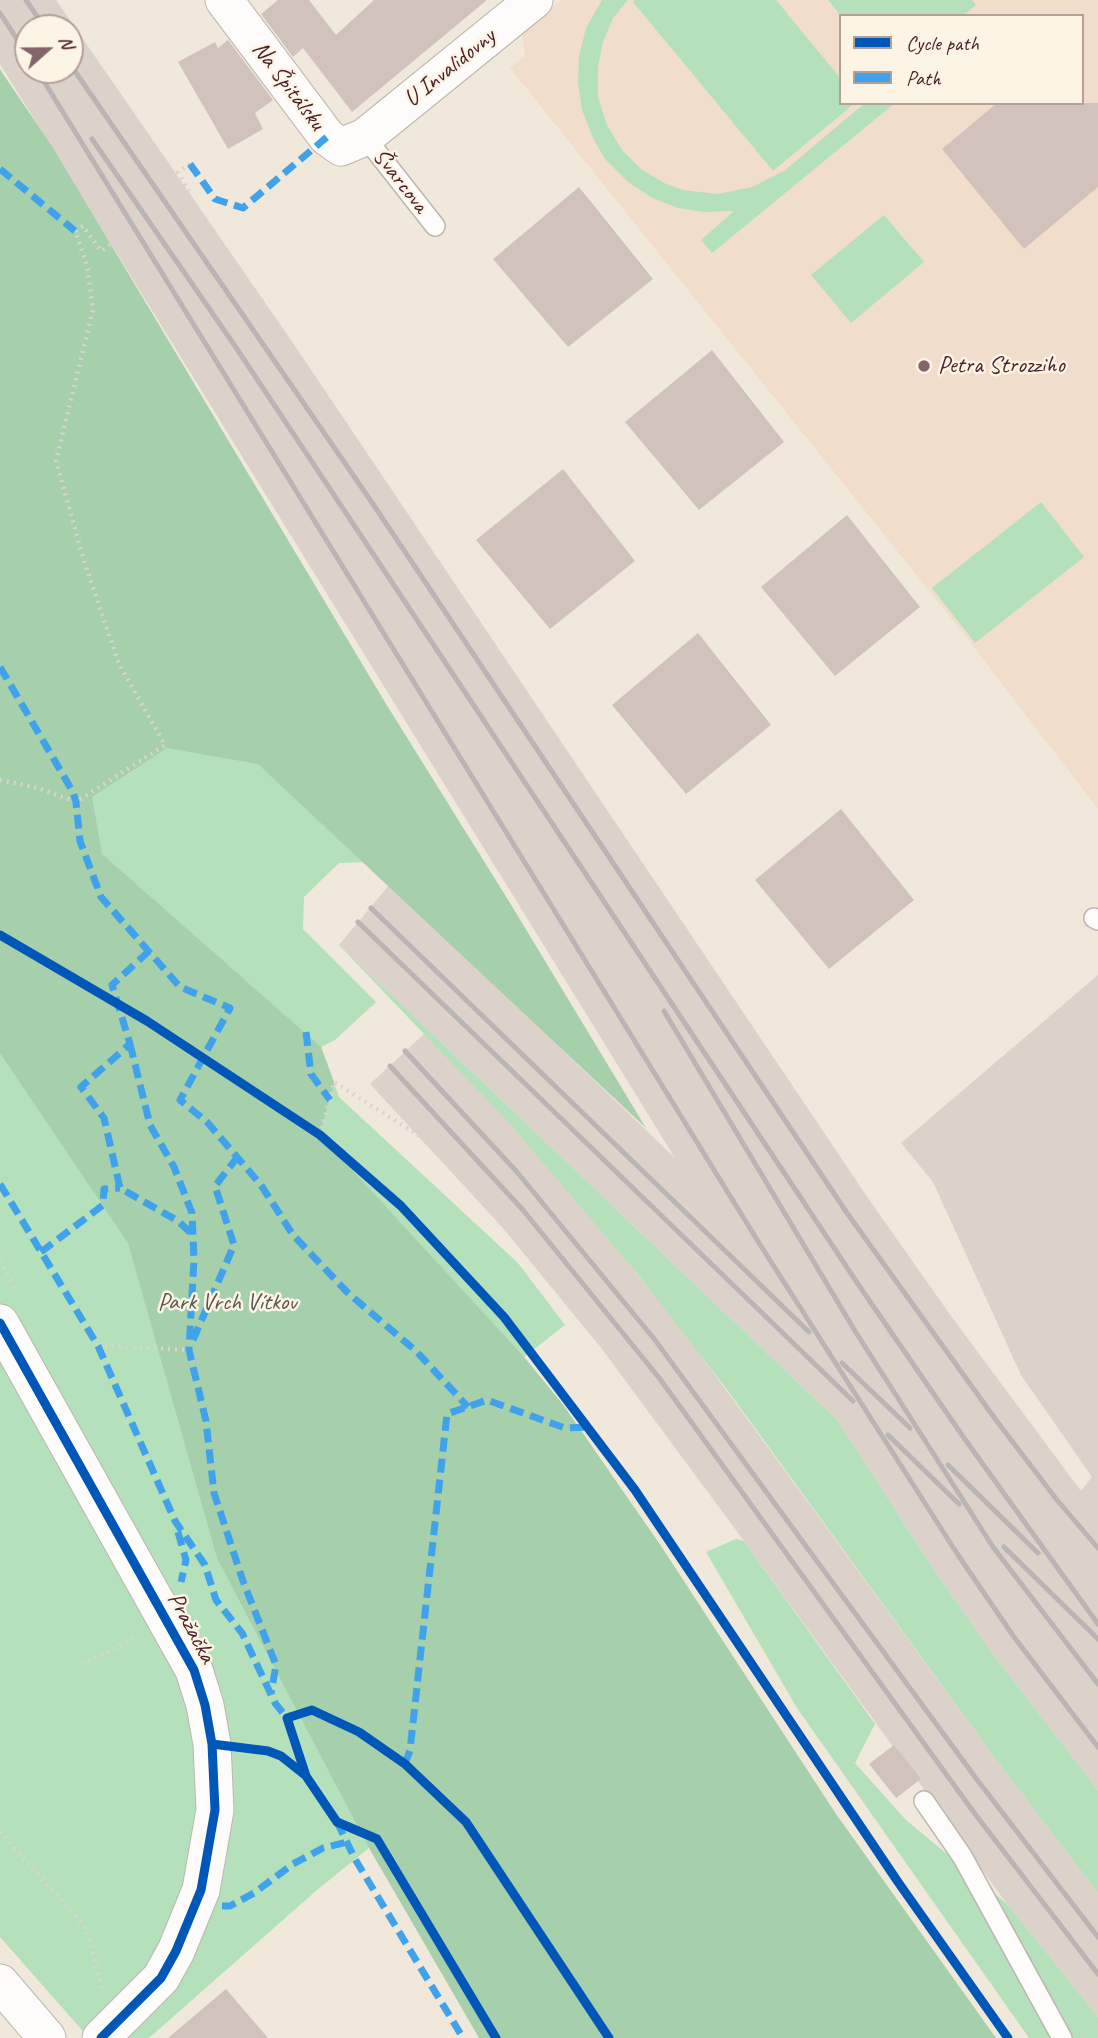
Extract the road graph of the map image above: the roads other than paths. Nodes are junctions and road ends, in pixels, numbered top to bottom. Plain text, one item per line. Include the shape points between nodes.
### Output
1 (224, 0) edge
2 (534, 0) edge
3 (365, 137) junction
4 (435, 226) dead end
5 (0, 1323) edge
6 (924, 1801) dead end
7 (0, 1983) edge
8 (47, 2038) edge
9 (101, 2038) edge
10 (1062, 2038) edge

1 - 3 street, Na Špitálsku via 327,138 341,147
2 - 3 street, U Invalidovny
3 - 4 lane, Švarcova
5 - 9 street, Pražačka via 194,1670 212,1744 215,1810 201,1890 161,1978
6 - 10 lane via 962,1856
7 - 8 street

